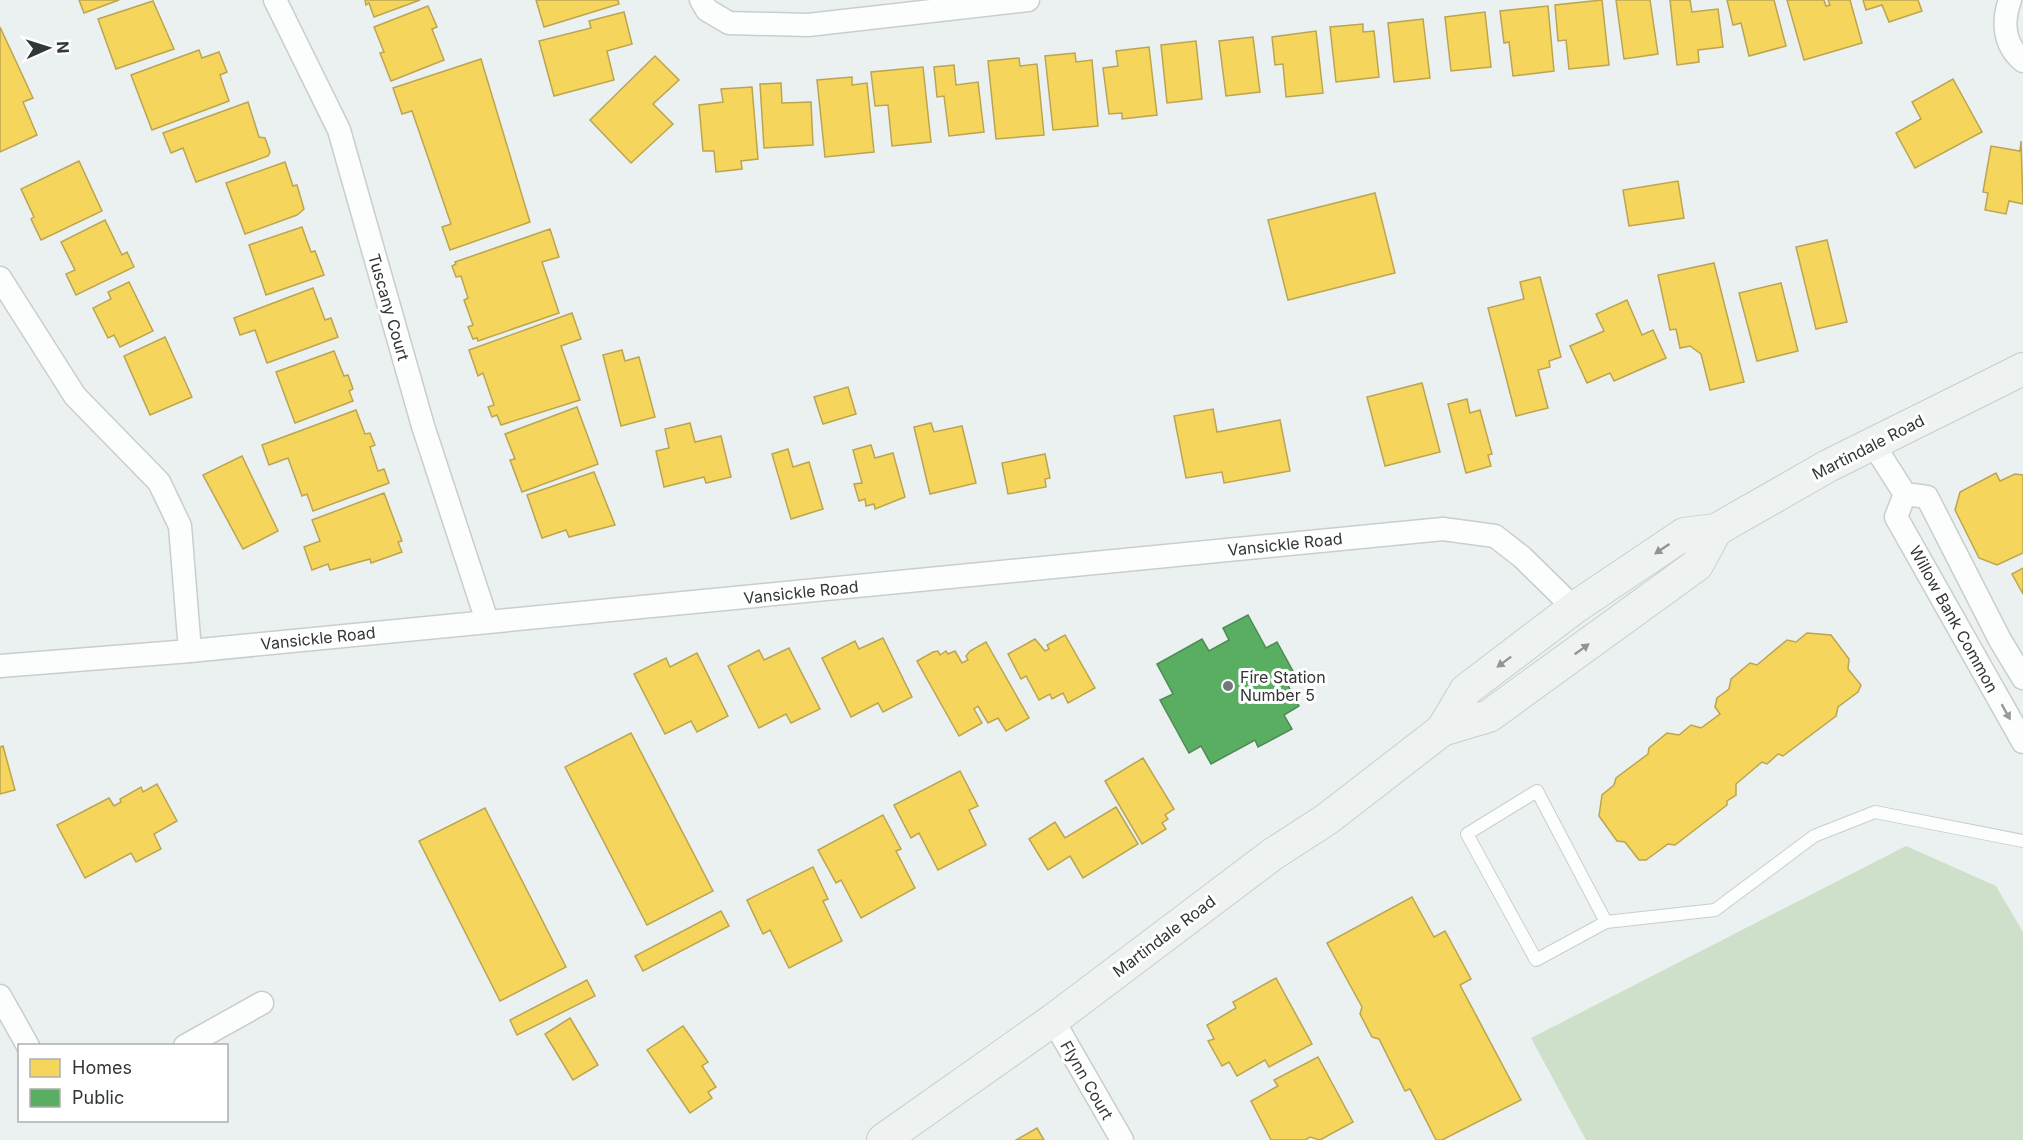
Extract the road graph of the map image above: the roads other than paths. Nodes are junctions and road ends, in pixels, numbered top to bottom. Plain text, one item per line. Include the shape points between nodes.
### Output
1 (275, 0) edge
2 (701, 0) edge
3 (1028, 0) edge
4 (2010, 0) edge
5 (2023, 61) edge
6 (0, 278) edge
7 (2023, 369) edge
8 (1873, 444) junction
9 (1905, 494) junction
10 (1716, 530) junction
11 (1574, 608) junction
12 (487, 621) junction
13 (190, 651) junction
14 (0, 666) edge
15 (2023, 678) edge
16 (1443, 730) junction
17 (2023, 742) edge
18 (2023, 841) edge
19 (1606, 922) junction
20 (0, 996) edge
21 (262, 1003) dead end
22 (1053, 1020) junction
23 (27, 1044) edge
24 (188, 1044) edge
25 (883, 1140) edge
26 (1122, 1140) edge

1 - 12 street, Tuscany Court via 339,130 423,426
2 - 3 street via 707,10 729,23 808,25
4 - 5 street via 2005,30 2010,45
6 - 13 street via 75,396 159,482 180,526
7 - 8 main road, Martindale Road
8 - 9 street
8 - 10 main road, Martindale Road
9 - 15 street, Willow Bank Common via 1927,497
9 -> 17 street, Willow Bank Common via 1896,517
10 -> 11 main road, Martindale Road via 1684,534
16 -> 10 main road, Martindale Road via 1489,716 1678,579 1697,565
11 - 12 street, Vansickle Road via 1495,536 1443,529
11 -> 16 main road, Martindale Road via 1466,690
12 - 13 street, Vansickle Road
13 - 14 street, Vansickle Road
16 - 22 main road, Martindale Road
18 - 19 lane via 1875,812 1814,836 1715,910
19 - 19 lane via 1537,791 1467,834 1536,960
20 - 23 street
21 - 24 street
22 - 25 main road, Martindale Road
22 - 26 street, Flynn Court

